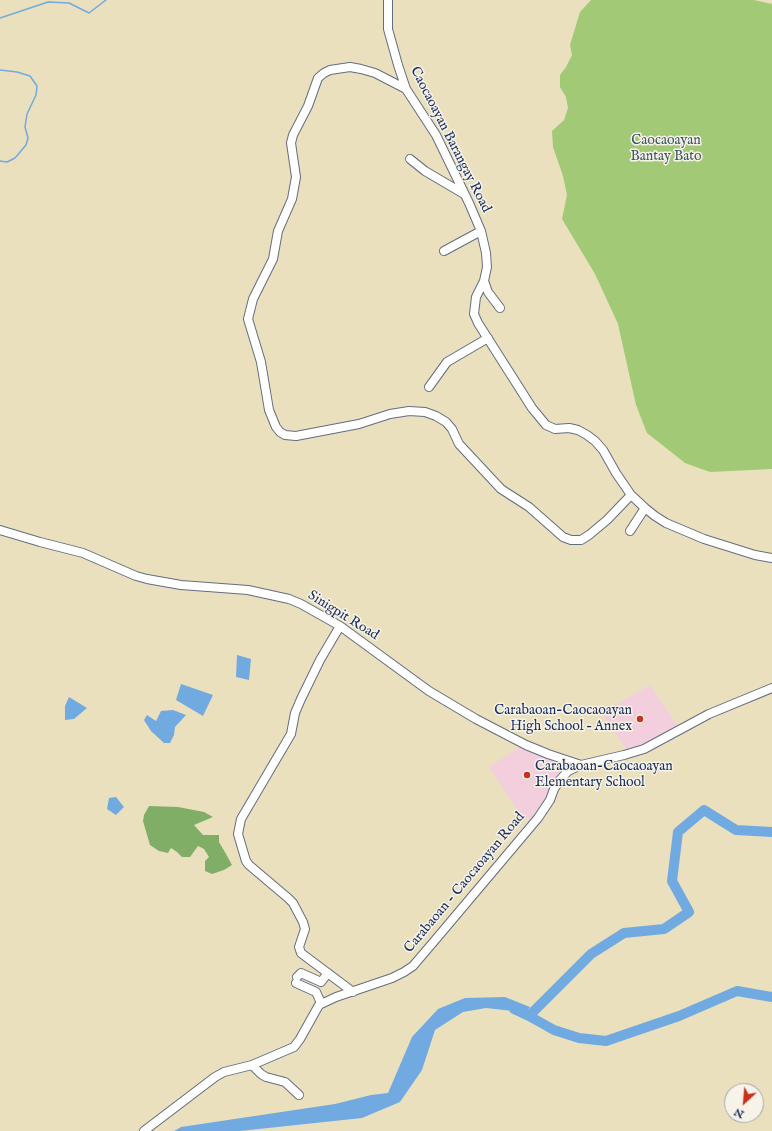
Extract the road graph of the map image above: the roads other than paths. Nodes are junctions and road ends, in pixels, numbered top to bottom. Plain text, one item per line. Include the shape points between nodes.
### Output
1 (388, 0) edge
2 (406, 89) junction
3 (410, 159) dead end
4 (465, 194) junction
5 (481, 231) junction
6 (444, 251) dead end
7 (484, 281) junction
8 (500, 308) dead end
9 (488, 338) junction
10 (429, 387) dead end
11 (631, 495) junction
12 (645, 508) junction
13 (0, 530) edge
14 (630, 531) dead end
15 (772, 558) edge
16 (340, 626) junction
17 (772, 688) edge
18 (581, 765) junction
19 (328, 973) junction
20 (353, 992) junction
21 (321, 1003) junction
22 (252, 1064) junction
23 (299, 1095) dead end
24 (144, 1131) edge

1 - 2 street, Caocaoayan Barangay Road via 388,29
2 - 4 street, Caocaoayan Barangay Road via 436,135
2 - 11 street via 362,69 350,67 330,70 318,78 308,106 293,135 291,143 296,177 292,199 278,231 272,259 253,299 248,319 261,362 269,410 276,427 285,435 296,436 409,411 436,416 446,422 459,444 501,489 529,508 563,537 571,540 581,540 589,535
3 - 4 street
4 - 5 street, Caocaoayan Barangay Road
5 - 6 street
5 - 7 street, Caocaoayan Barangay Road via 487,267
7 - 8 street via 488,292
7 - 9 street, Caocaoayan Barangay Road via 476,297 474,314
9 - 10 street via 446,362
9 - 11 street, Caocaoayan Barangay Road via 540,420 555,429 569,428 587,434 603,450
11 - 12 street, Caocaoayan Barangay Road
12 - 14 street
12 - 15 street, Caocaoayan Barangay Road via 666,523 698,536
13 - 16 street, Sinigpit Road via 83,553 146,579 182,585 248,590 288,599
16 - 18 street, Sinigpit Road via 429,691 476,719 532,748
16 - 19 street via 301,699 291,734 241,819 238,834 249,866 293,903 306,929 299,947 301,953
17 - 18 street, Carabaoan - Caocaoayan Road via 709,714 644,748
18 - 20 street, Carabaoan - Caocaoayan Road via 568,771 560,780 538,818 413,966 392,978
19 - 20 street
19 - 21 street via 321,982 299,973 296,980 316,992
20 - 21 street, Carabaoan - Caocaoayan Road
21 - 22 street via 294,1047
22 - 23 street via 266,1078 285,1082
22 - 24 street via 224,1072 214,1078

